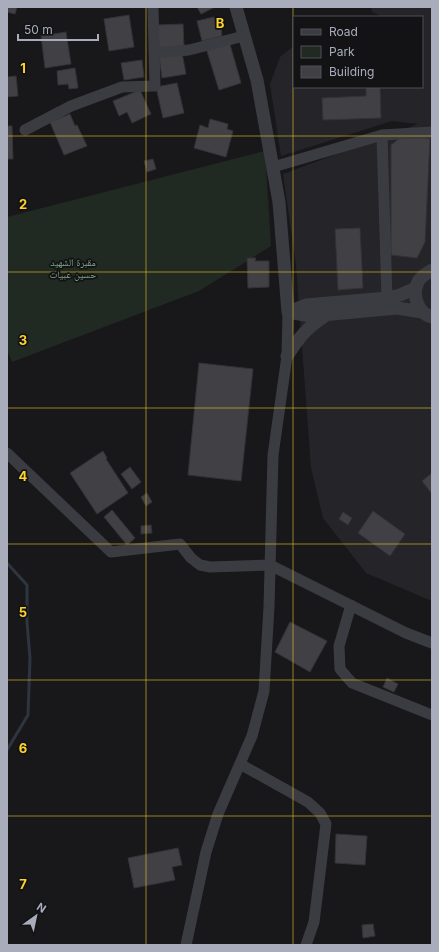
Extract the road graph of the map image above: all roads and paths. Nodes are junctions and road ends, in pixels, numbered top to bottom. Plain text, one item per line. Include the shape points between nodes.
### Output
1 (153, 7) edge
2 (236, 7) edge
3 (244, 36) junction
4 (154, 53) junction
5 (25, 130) dead end
6 (432, 132) edge
7 (382, 135) junction
8 (273, 167) junction
9 (432, 270) edge
10 (416, 288) junction
11 (387, 298) junction
12 (288, 312) junction
13 (325, 315) junction
14 (429, 317) edge
15 (287, 356) junction
16 (7, 453) edge
17 (270, 565) junction
18 (351, 605) junction
19 (432, 643) edge
20 (432, 715) edge
21 (240, 764) junction
22 (189, 944) edge
23 (306, 945) edge

1 - 4 street
2 - 3 street
3 - 4 street via 189,50
3 - 8 street via 257,80
4 - 5 street via 156,86 122,87 71,106
6 - 7 street
7 - 8 street
7 - 11 street
8 - 12 street via 279,202
9 - 10 street via 422,278
10 - 11 street via 400,296
10 - 14 street via 418,305
11 - 12 street via 306,305
12 - 13 street via 311,316
12 - 15 street
13 - 14 street via 397,308
13 - 15 street via 311,325
15 - 17 street via 274,455
16 - 17 street via 111,552 180,544 200,565
17 - 18 street
17 - 21 street via 264,691 252,736
18 - 19 street
18 - 20 street via 339,646 340,669 352,683
21 - 22 street via 218,814 206,852
21 - 23 street via 308,802 320,813 326,824 314,922

